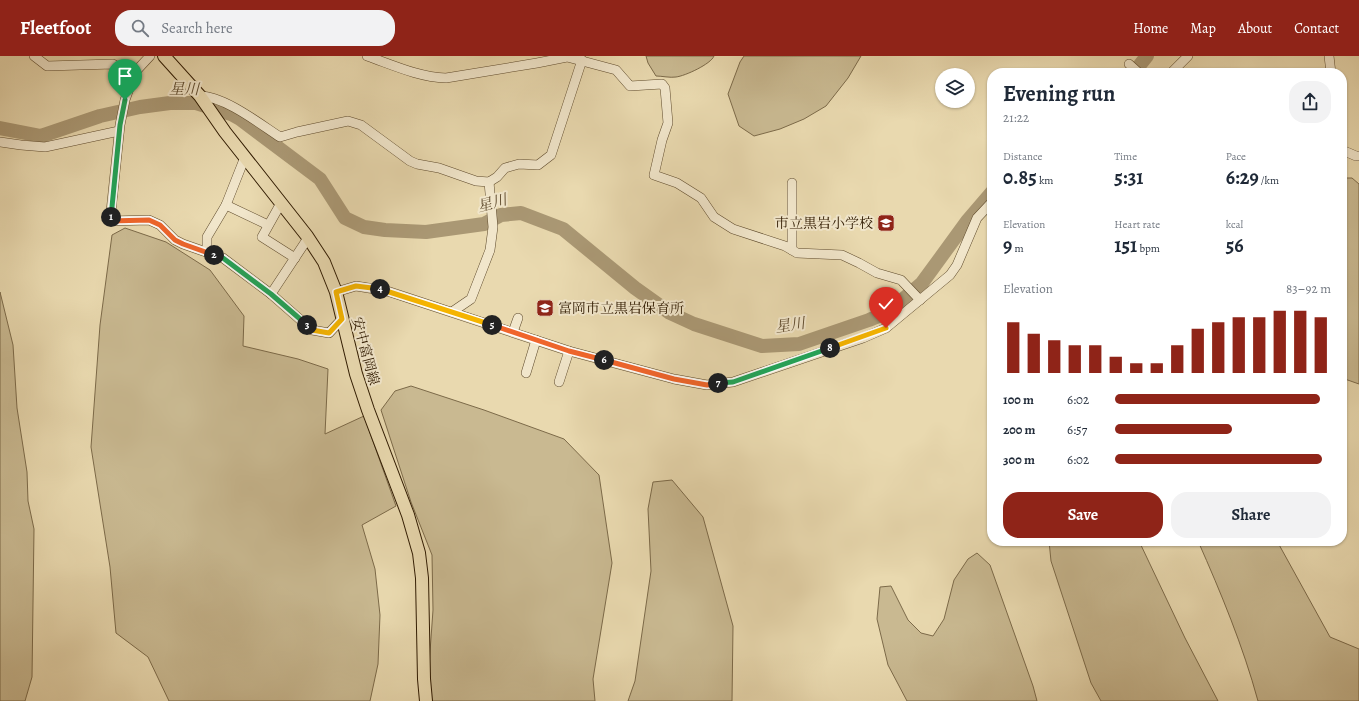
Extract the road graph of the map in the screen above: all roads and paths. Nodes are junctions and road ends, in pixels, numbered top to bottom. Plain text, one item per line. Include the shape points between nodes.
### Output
1 (34, 56) edge
2 (65, 56) edge
3 (150, 56) edge
4 (164, 56) edge
5 (367, 56) edge
6 (1188, 56) edge
7 (1329, 56) edge
8 (582, 60) junction
9 (1129, 64) dead end
10 (59, 65) junction
11 (1133, 68) edge
12 (1176, 68) edge
13 (1331, 68) edge
14 (134, 76) junction
15 (201, 97) junction
16 (119, 128) junction
17 (0, 142) edge
18 (1347, 152) edge
19 (1359, 156) edge
20 (245, 157) junction
21 (489, 182) junction
22 (792, 183) dead end
23 (281, 203) junction
24 (226, 205) junction
25 (987, 207) edge
26 (268, 225) junction
27 (308, 238) junction
28 (792, 250) junction
29 (207, 252) junction
30 (295, 258) junction
31 (336, 292) junction
32 (271, 294) junction
33 (919, 299) junction
34 (452, 312) junction
35 (518, 318) dead end
36 (342, 319) junction
37 (513, 332) junction
38 (536, 340) junction
39 (569, 351) junction
40 (526, 373) dead end
41 (559, 382) dead end
42 (426, 701) edge

1 - 10 street via 47,66
2 - 10 street
3 - 14 street
4 - 15 main road, 安中富岡線
5 - 8 street via 420,75 446,78 566,57
6 - 12 street
7 - 13 street
8 - 21 street via 551,154 538,164 519,164 505,168
8 - 28 street via 616,70 630,86 662,84 665,88 668,123 654,175 677,183 701,198 714,217 733,229
9 - 11 street
10 - 14 street via 113,64
14 - 16 street
15 - 20 main road, 安中富岡線
15 - 21 street via 213,98 241,112 280,137 348,121 361,124 410,161 476,181
16 - 17 street via 45,147
16 - 29 street via 110,221 149,220 160,225 175,240
18 - 19 street
20 - 23 main road, 安中富岡線
20 - 24 street
21 - 34 street via 493,227 490,250 471,299
22 - 28 street
23 - 26 street
23 - 27 main road, 安中富岡線
24 - 26 street
24 - 29 street via 207,237
25 - 33 street via 977,218 958,265 950,275
26 - 30 street via 262,237
27 - 30 street
27 - 31 main road, 安中富岡線 via 324,262
28 - 33 street via 797,253 842,255 877,274 901,280
29 - 32 street via 223,258
30 - 32 street
31 - 34 street via 356,286 376,288
31 - 36 main road, 安中富岡線
32 - 36 street via 312,330 329,333
33 - 39 street via 886,328 733,382 707,385 674,379
34 - 37 street
35 - 37 street
36 - 42 main road, 安中富岡線 via 365,403 408,515 419,553
37 - 38 street
38 - 39 street
38 - 40 street
39 - 41 street

